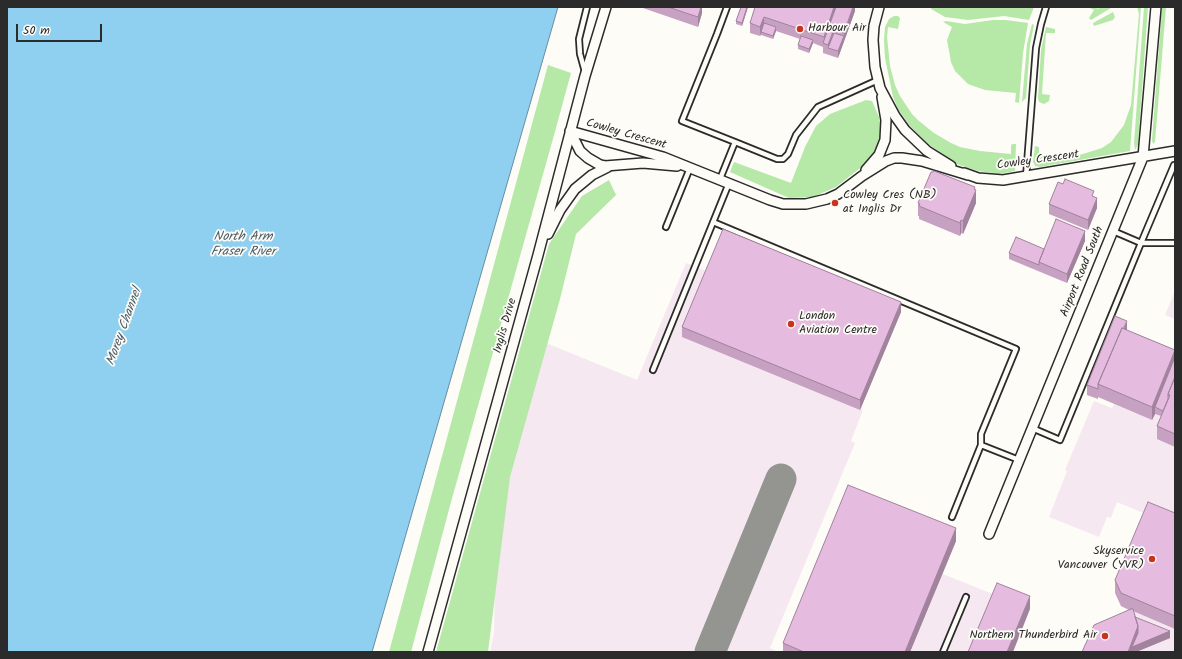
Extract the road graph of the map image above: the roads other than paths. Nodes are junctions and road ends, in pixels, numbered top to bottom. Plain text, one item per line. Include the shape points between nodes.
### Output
1 (587, 7) edge
2 (606, 7) edge
3 (726, 7) edge
4 (878, 7) edge
5 (1046, 7) edge
6 (1156, 7) edge
7 (586, 76) junction
8 (879, 84) junction
9 (570, 131) junction
10 (735, 142) junction
11 (1175, 151) edge
12 (1143, 157) junction
13 (617, 165) junction
14 (1175, 165) edge
15 (689, 168) junction
16 (968, 175) junction
17 (862, 176) junction
18 (1026, 177) junction
19 (720, 179) junction
20 (729, 183) junction
21 (713, 222) junction
22 (666, 227) dead end
23 (1113, 231) junction
24 (1141, 243) junction
25 (1175, 243) edge
26 (538, 256) junction
27 (653, 370) dead end
28 (1032, 428) junction
29 (982, 445) junction
30 (1019, 460) junction
31 (952, 517) dead end
32 (989, 534) dead end
33 (966, 597) dead end
34 (428, 652) edge
35 (943, 652) edge

1 - 7 lane via 579,39
2 - 7 street, Inglis Drive
3 - 10 lane via 682,121
4 - 8 street, Cowley Crescent via 873,40
5 - 18 lane via 1036,48
6 - 12 street, Airport Road South
7 - 9 street, Inglis Drive
8 - 10 lane via 818,107 796,135 788,154 783,159 777,159
8 - 16 street, Cowley Crescent via 895,116 915,141 932,155
8 - 17 street via 886,120 885,140 879,155
9 - 13 street, Cowley Crescent via 580,150 588,158 600,165
9 - 15 street, Cowley Crescent via 663,157
9 - 26 street, Inglis Drive
10 - 19 lane
11 - 12 street, Cowley Crescent
12 - 18 street, Cowley Crescent
12 - 23 street, Airport Road South
13 - 15 street, Cowley Crescent via 643,163
13 - 26 street via 599,171 575,190 557,216
14 - 24 lane
15 - 19 street, Cowley Crescent
15 - 22 lane
16 - 17 street via 922,161 902,158 886,161
16 - 18 street, Cowley Crescent via 997,180
17 - 20 street, Cowley Crescent via 838,194 806,204 783,204
19 - 20 street, Cowley Crescent
20 - 21 lane
21 - 27 lane
21 - 29 lane via 1016,349 981,434
23 - 24 lane
23 - 28 street, Airport Road South
24 - 25 lane
24 - 28 lane via 1060,440
26 - 34 street, Inglis Drive
28 - 30 street, Airport Road South
29 - 30 lane
29 - 31 lane
30 - 32 street, Airport Road South
33 - 35 lane

